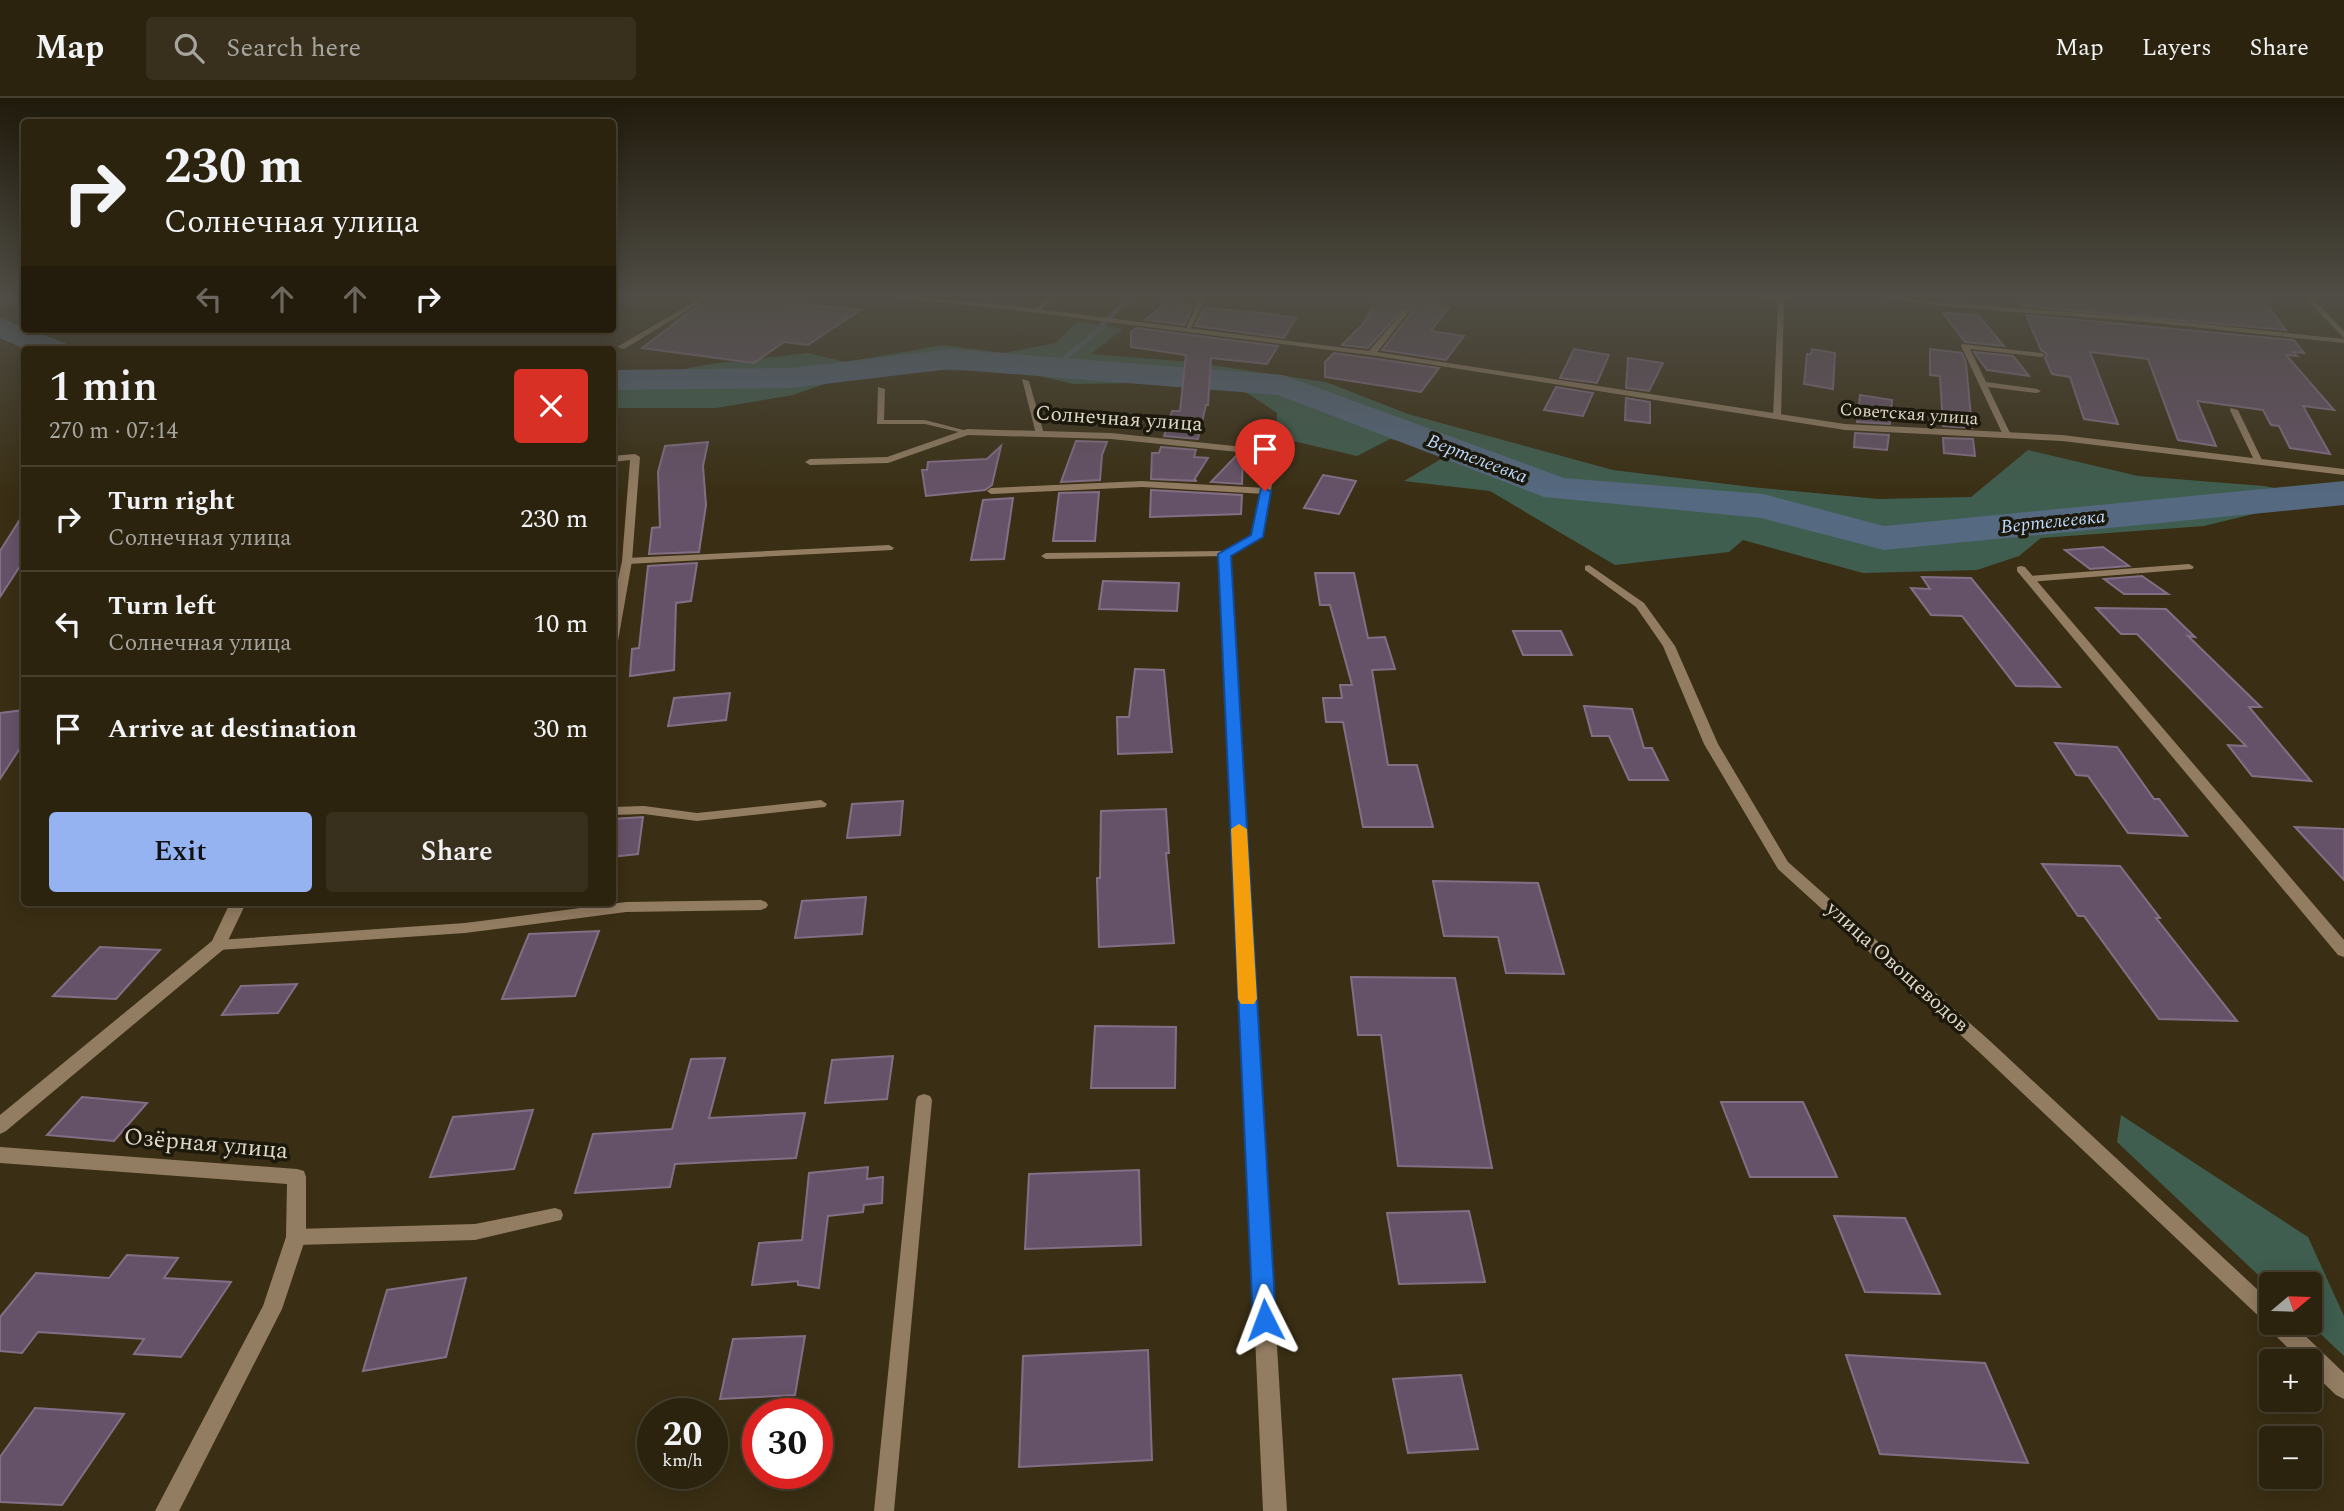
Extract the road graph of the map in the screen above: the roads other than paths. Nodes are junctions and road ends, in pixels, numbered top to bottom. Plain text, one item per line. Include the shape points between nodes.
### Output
1 (1436, 363) edge
2 (1780, 363) edge
3 (1973, 363) edge
4 (1025, 381) dead end
5 (1983, 384) junction
6 (881, 388) dead end
7 (2037, 391) dead end
8 (2234, 410) dead end
9 (1777, 416) junction
10 (967, 432) junction
11 (1040, 434) junction
12 (2007, 435) junction
13 (616, 459) edge
14 (810, 462) dead end
15 (2259, 462) junction
16 (2344, 472) edge
17 (991, 491) dead end
18 (1265, 491) junction
19 (889, 548) dead end
20 (1224, 554) junction
21 (1046, 555) dead end
22 (626, 561) junction
23 (2189, 567) dead end
24 (1589, 568) dead end
25 (2025, 574) joint
26 (616, 618) edge
27 (821, 804) dead end
28 (616, 811) edge
29 (761, 905) dead end
30 (236, 906) edge
31 (218, 945) junction
32 (2344, 951) edge
33 (924, 1100) dead end
34 (0, 1126) edge
35 (0, 1155) edge
36 (555, 1215) dead end
37 (296, 1237) junction
38 (2259, 1305) edge
39 (2289, 1335) edge
40 (2344, 1388) edge
41 (167, 1511) edge
42 (884, 1511) edge
43 (1275, 1511) edge

1 - 9 street, Советская улица
2 - 9 lane
3 - 5 lane
4 - 11 lane
5 - 7 lane
5 - 12 lane
6 - 10 lane via 880,422 925,422
8 - 15 lane
9 - 12 street, Советская улица via 1845,427
10 - 11 street, Солнечная улица
10 - 14 street, Солнечная улица via 888,460
11 - 18 street, Солнечная улица via 1111,436 1273,453
12 - 15 street, Советская улица
13 - 22 street via 635,457
15 - 16 street, Советская улица
17 - 18 lane via 1142,484
18 - 20 street, Солнечная улица via 1257,537
19 - 22 lane
20 - 21 lane
20 - 43 street
22 - 26 street
23 - 25 lane
24 - 38 street, улица Овощеводов via 1640,605 1669,646 1711,744 1783,865
25 - 32 street
27 - 28 lane via 697,817
29 - 31 lane via 626,907 466,928
30 - 31 street
31 - 34 street
33 - 42 lane
35 - 37 street, Озёрная улица via 297,1177
36 - 37 lane via 475,1232
37 - 41 street, Озёрная улица via 272,1308
39 - 40 street

